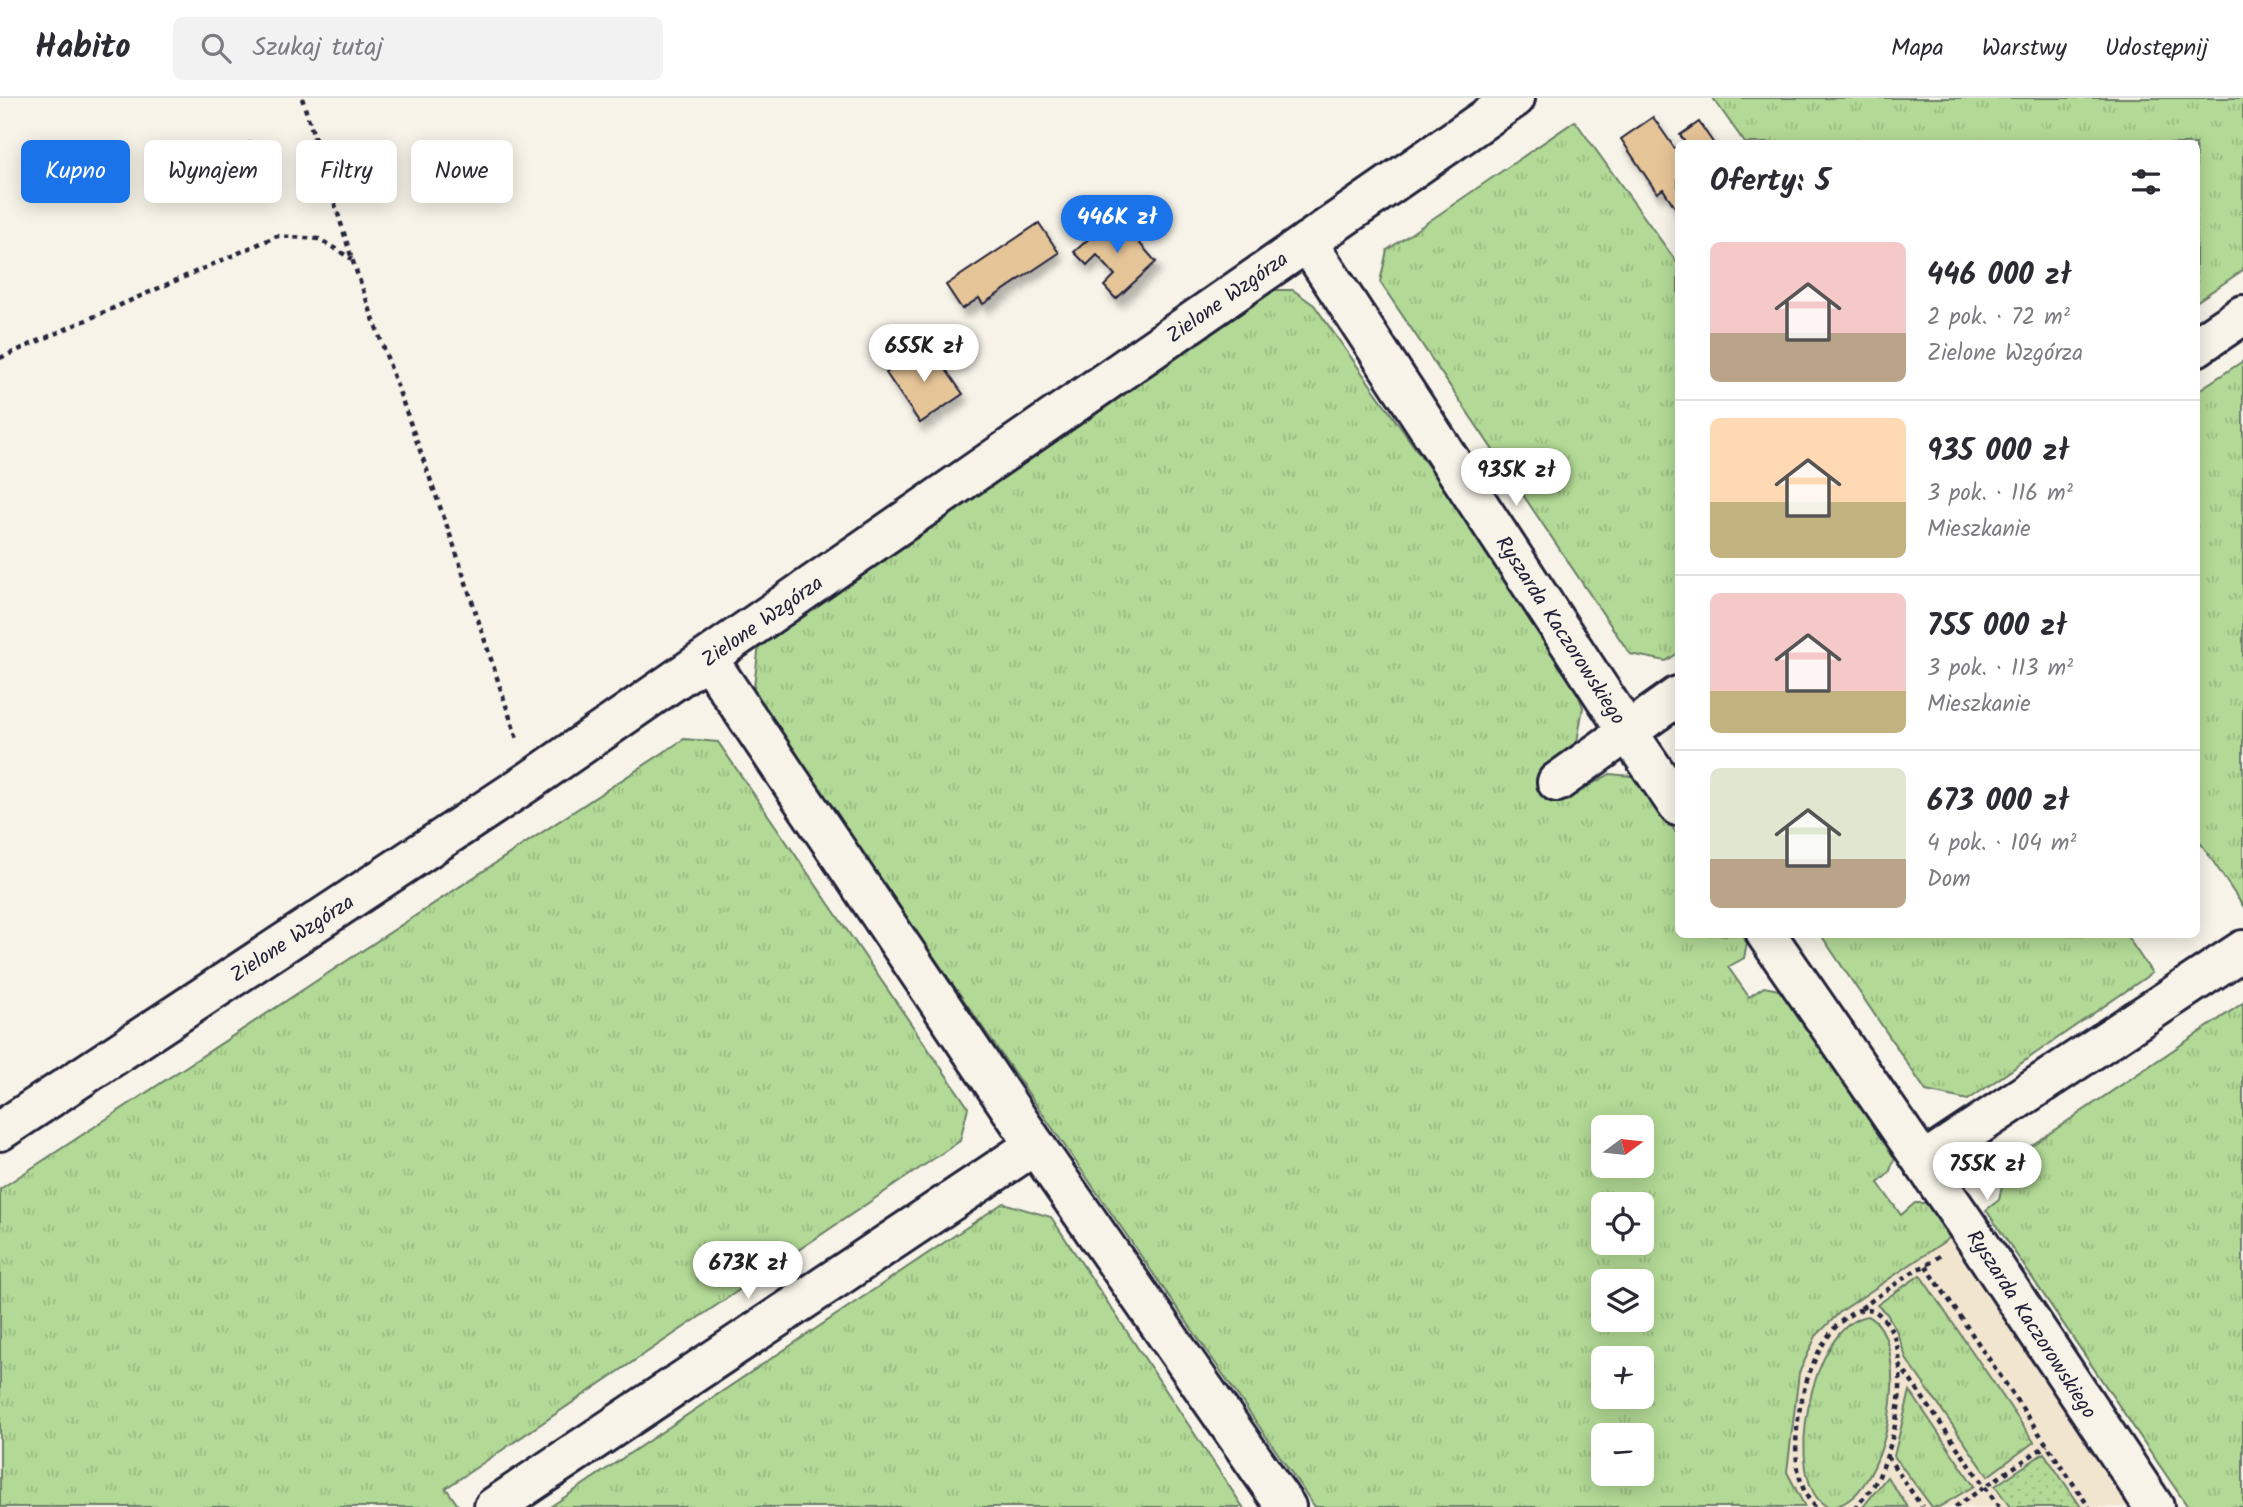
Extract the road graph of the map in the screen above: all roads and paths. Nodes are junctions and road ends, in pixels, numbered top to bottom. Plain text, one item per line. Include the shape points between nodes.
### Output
1 (302, 98) edge
2 (1515, 98) edge
3 (1307, 242) junction
4 (352, 259) junction
5 (2243, 315) edge
6 (2200, 344) edge
7 (0, 358) edge
8 (708, 659) junction
9 (1675, 698) edge
10 (1627, 731) junction
11 (531, 780) junction
12 (1557, 782) dead end
13 (1675, 802) edge
14 (1769, 938) edge
15 (2243, 950) edge
16 (0, 1131) edge
17 (1035, 1145) junction
18 (1923, 1162) junction
19 (1857, 1311) junction
20 (1899, 1364) junction
21 (2047, 1445) junction
22 (1886, 1456) junction
23 (1985, 1487) junction
24 (494, 1507) edge
25 (1286, 1507) edge
26 (1815, 1507) edge
27 (1855, 1507) edge
28 (1922, 1507) edge
29 (1955, 1507) edge
30 (1999, 1507) edge
31 (2089, 1507) edge
32 (2154, 1507) edge

1 - 4 path
2 - 3 street, Zielone Wzgórza
3 - 8 street, Zielone Wzgórza
3 - 10 street, Ryszarda Kaczorowskiego
4 - 7 path via 318,239 277,236
4 - 11 path
5 - 6 street
8 - 11 street, Zielone Wzgórza
8 - 17 street
9 - 10 street
10 - 12 street
10 - 13 street, Ryszarda Kaczorowskiego
11 - 16 street, Zielone Wzgórza
14 - 18 street, Ryszarda Kaczorowskiego
15 - 18 street
17 - 24 street
17 - 25 street
18 - 32 street, Ryszarda Kaczorowskiego
19 - 20 path via 1877,1312 1889,1326
19 - 21 path via 1926,1266
19 - 26 path via 1831,1331 1818,1351 1800,1403 1797,1459 1806,1495
20 - 22 path via 1898,1413
20 - 23 path
21 - 23 path
21 - 31 path
22 - 27 path via 1878,1478
22 - 28 path
23 - 29 path
23 - 30 path

